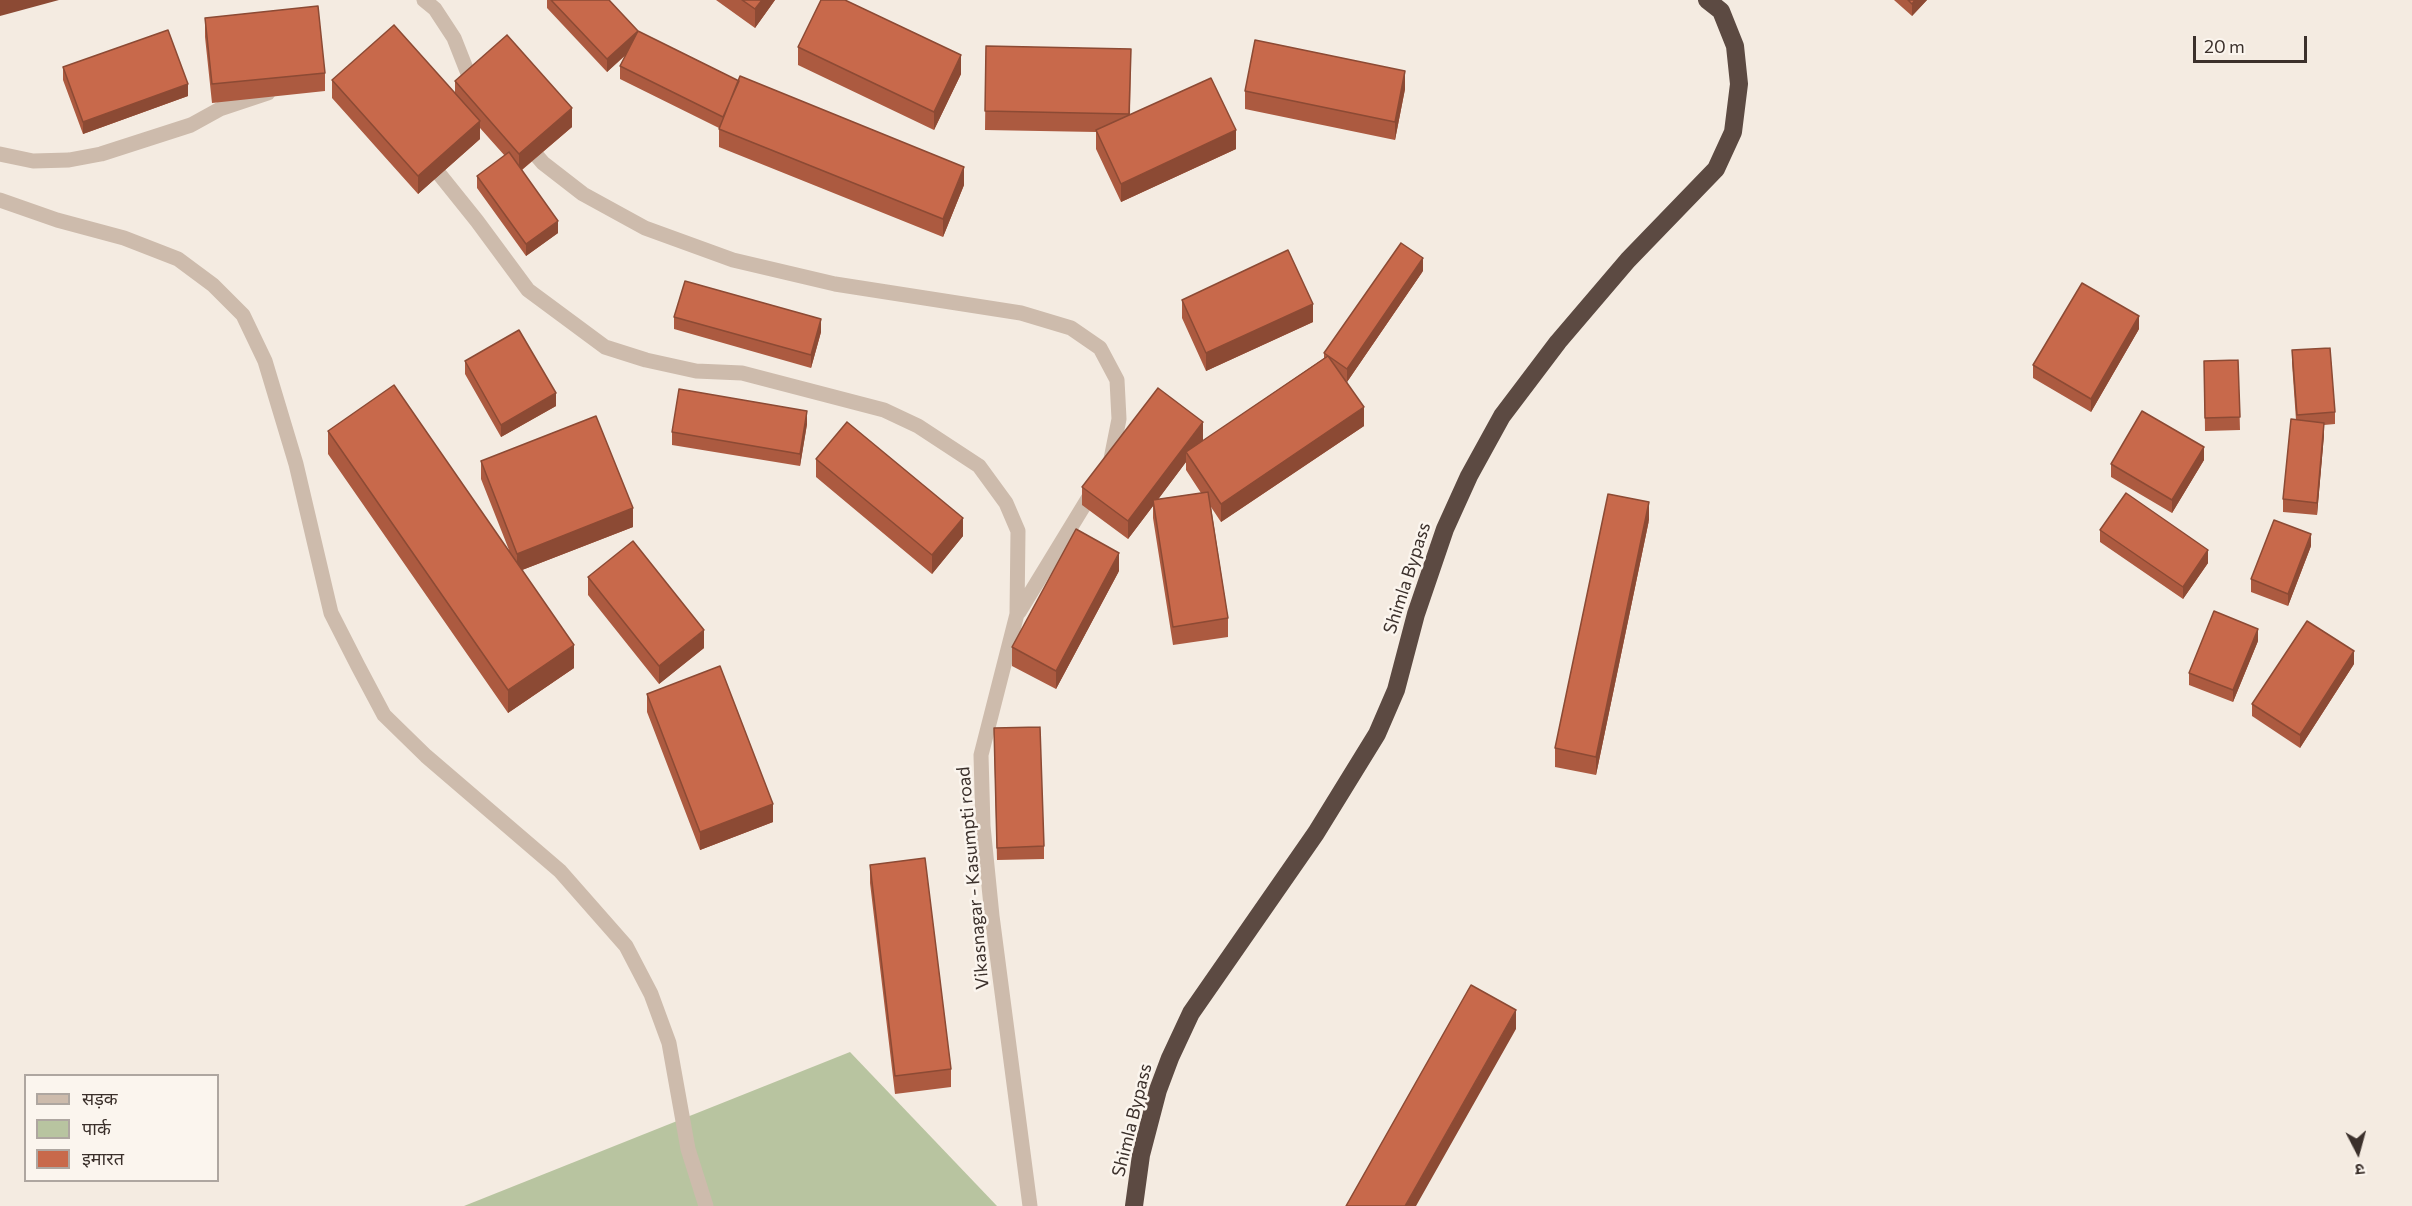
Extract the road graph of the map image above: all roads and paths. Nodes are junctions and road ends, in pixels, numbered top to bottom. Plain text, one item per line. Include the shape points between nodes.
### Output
1 (424, 0) edge
2 (1707, 0) edge
3 (280, 89) edge
4 (492, 102) edge
5 (514, 128) edge
6 (416, 145) edge
7 (0, 154) edge
8 (0, 200) edge
9 (1017, 614) junction
10 (706, 1206) edge
11 (1030, 1206) edge
12 (1134, 1206) edge

1 - 4 street via 435,9 454,38 470,76
2 - 12 highway, Shimla Bypass via 1721,11 1735,46 1739,84 1733,132 1716,169 1628,260 1558,342 1496,426 1444,529 1396,690 1377,734 1316,832 1191,1013 1170,1058 1141,1155
3 - 7 street via 220,109 191,125 101,154 33,161
5 - 9 street via 543,163 583,194 645,228 733,260 835,284 1021,313 1071,328 1100,348 1118,380 1119,419 1111,462
6 - 9 street, Vikasnagar - Kasumpti road via 528,290 605,347 696,371 742,373 884,410 918,426 979,466 1006,503 1018,531
8 - 10 street via 178,259 213,285 243,315 265,362 292,453 331,613 358,666 384,715 560,871 626,946 651,994 669,1042 688,1149
9 - 11 street, Vikasnagar - Kasumpti road via 981,755 992,916

